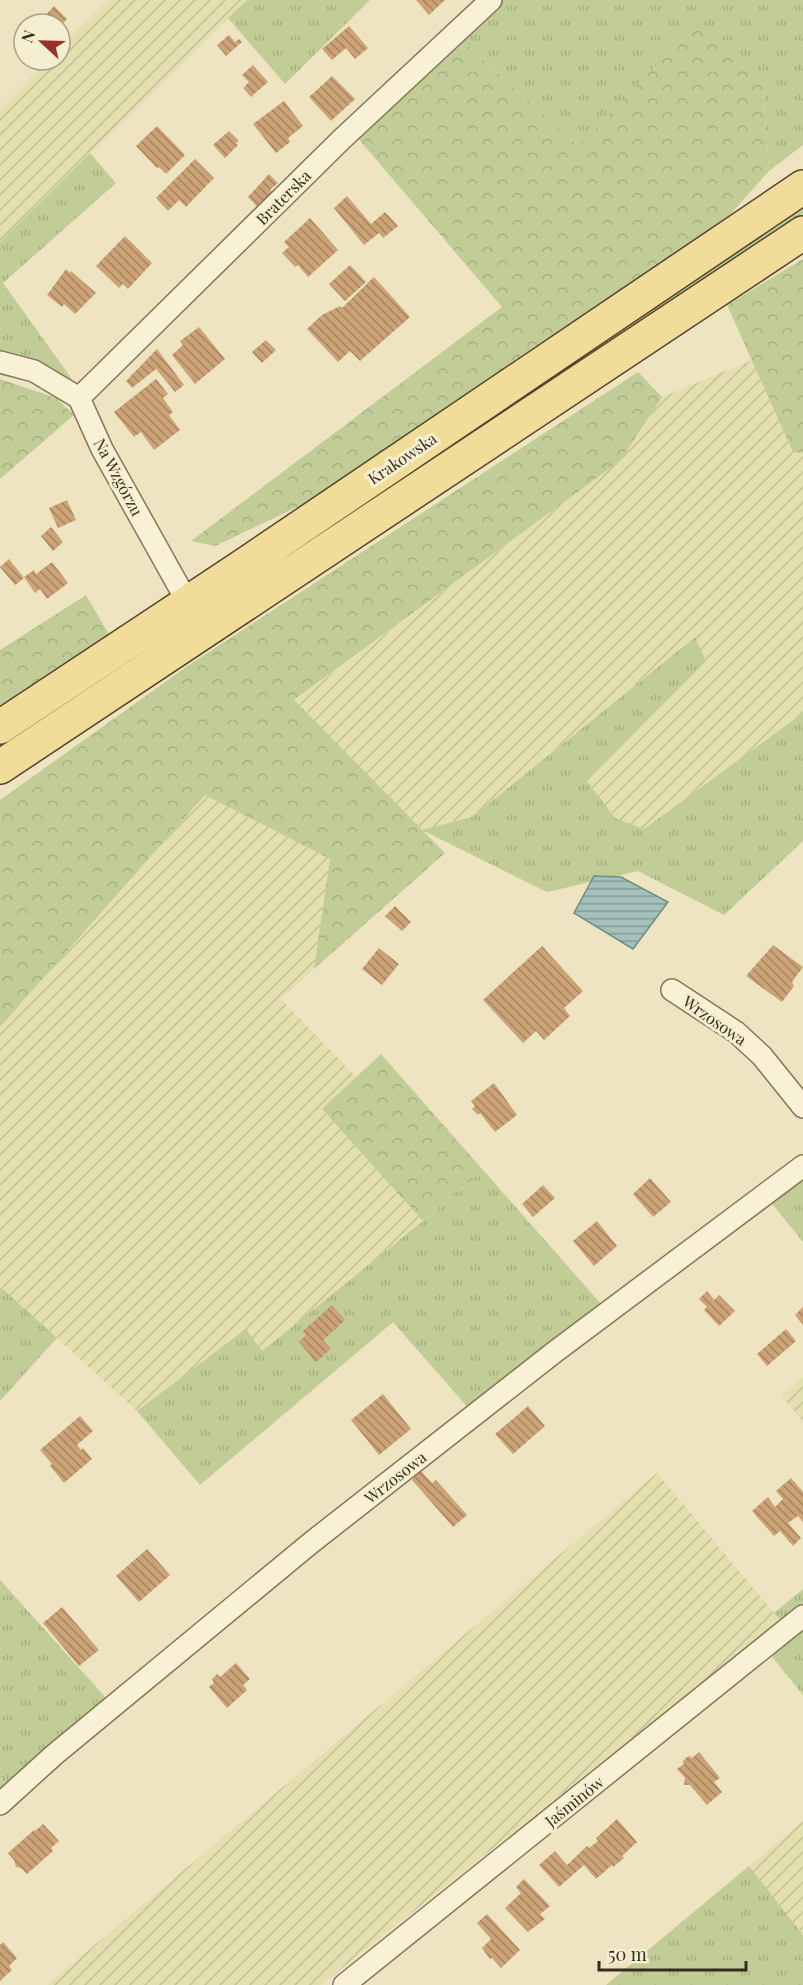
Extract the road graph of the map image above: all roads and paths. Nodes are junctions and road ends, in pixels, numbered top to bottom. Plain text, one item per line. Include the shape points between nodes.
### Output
1 (491, 0) edge
2 (803, 187) edge
3 (803, 232) edge
4 (0, 362) edge
5 (79, 398) junction
6 (188, 603) junction
7 (205, 630) junction
8 (0, 727) edge
9 (0, 767) edge
10 (672, 990) dead end
11 (803, 1107) edge
12 (803, 1166) edge
13 (803, 1616) edge
14 (0, 1804) edge
15 (344, 1985) edge

1 - 5 street, Braterska via 343,138
2 - 6 main road, Krakowska
3 - 7 main road, Krakowska
4 - 5 street via 34,371
5 - 6 street, Na Wzgórzu via 102,449
6 - 7 street, Na Wzgórzu
6 - 8 main road, Krakowska
7 - 9 main road, Krakowska
10 - 11 street, Wrzosowa via 736,1032 762,1056
12 - 14 street, Wrzosowa via 556,1350 312,1542
13 - 15 street, Jaśminów

